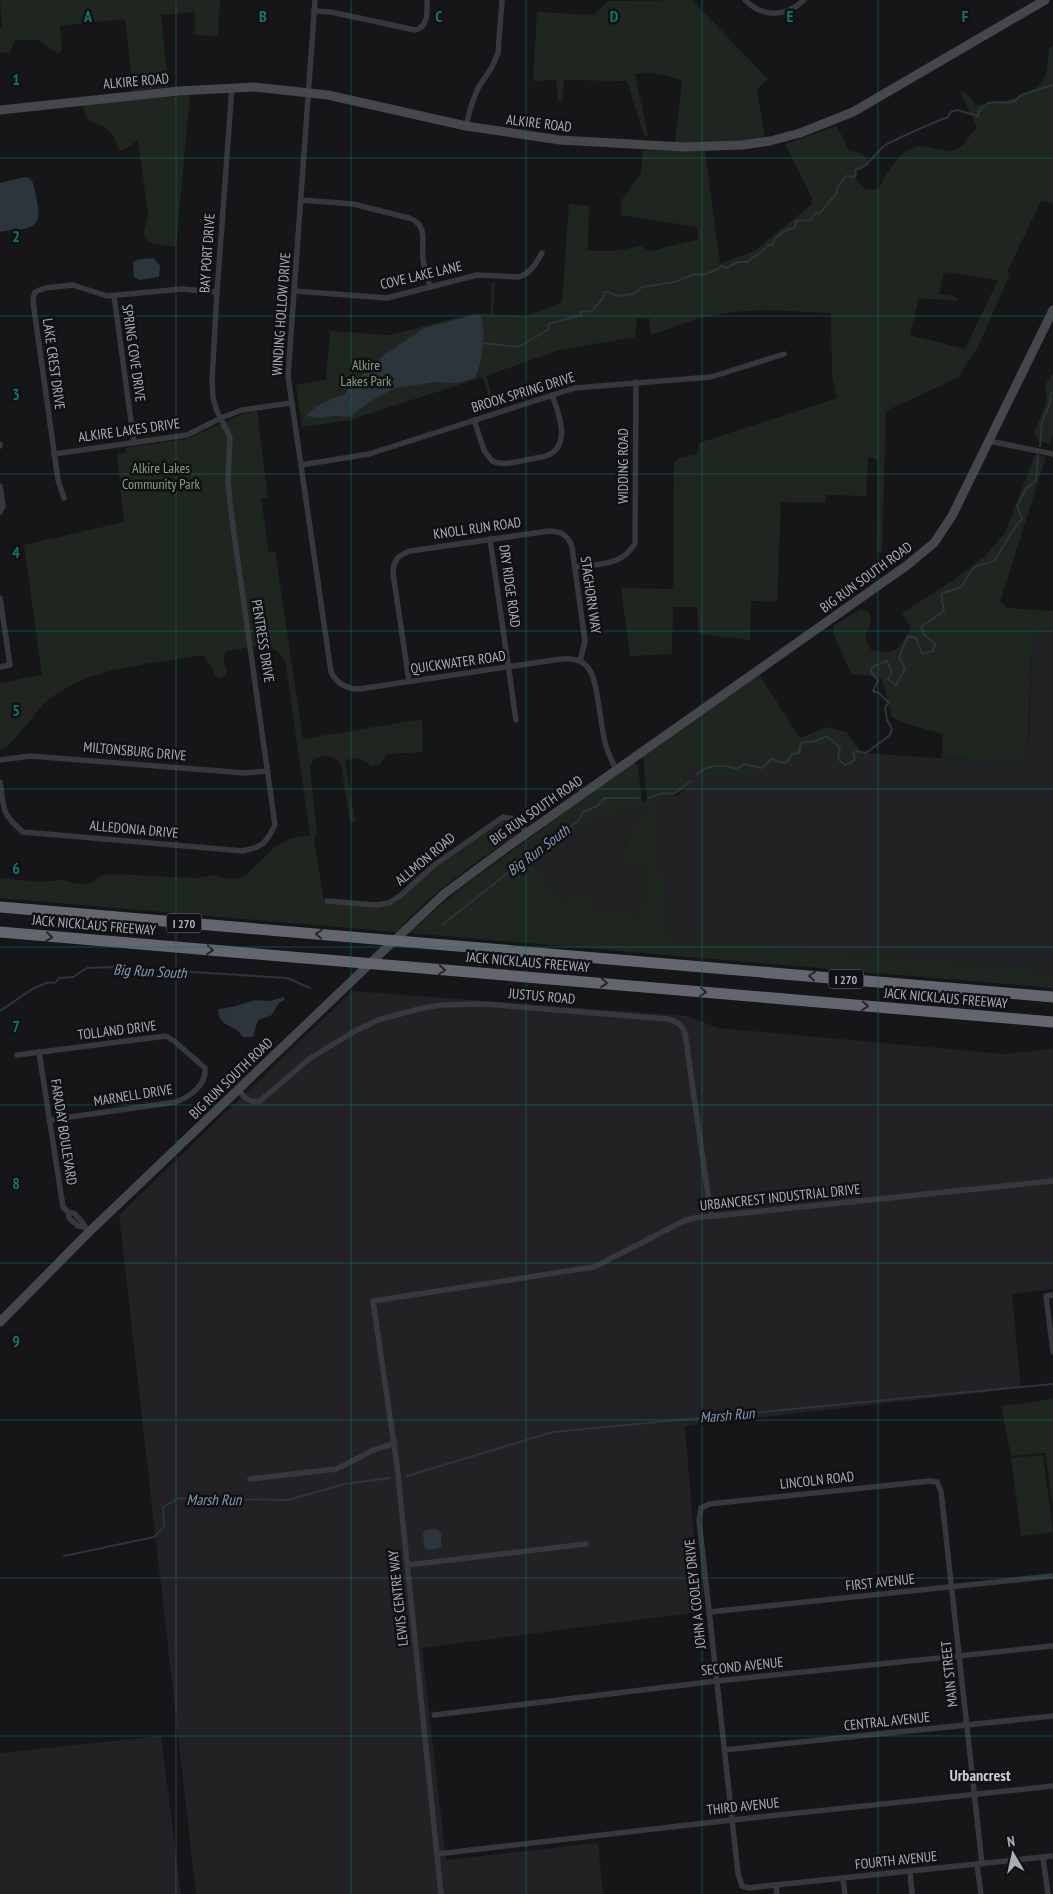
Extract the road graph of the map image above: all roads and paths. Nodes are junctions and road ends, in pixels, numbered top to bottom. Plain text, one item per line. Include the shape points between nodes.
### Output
1 (315, 0) edge
2 (427, 0) edge
3 (502, 0) edge
4 (745, 0) edge
5 (804, 0) edge
6 (1045, 0) edge
7 (314, 11) junction
8 (232, 87) junction
9 (309, 93) junction
10 (0, 110) edge
11 (466, 126) junction
12 (301, 200) junction
13 (542, 253) dead end
14 (430, 287) junction
15 (295, 291) junction
16 (217, 292) junction
17 (114, 296) junction
18 (1053, 310) edge
19 (784, 354) dead end
20 (636, 382) junction
21 (552, 395) junction
22 (291, 403) junction
23 (221, 418) junction
24 (474, 420) junction
25 (989, 441) junction
26 (134, 443) junction
27 (54, 454) junction
28 (1053, 454) edge
29 (300, 465) junction
30 (0, 486) edge
31 (64, 498) dead end
32 (0, 512) edge
33 (563, 533) joint
34 (490, 539) junction
35 (575, 567) junction
36 (0, 598) edge
37 (580, 661) junction
38 (0, 667) edge
39 (509, 667) junction
40 (409, 681) junction
41 (340, 684) joint
42 (516, 720) dead end
43 (0, 760) edge
44 (268, 770) junction
45 (617, 771) junction
46 (0, 782) edge
47 (526, 833) junction
48 (243, 851) joint
49 (327, 901) dead end
50 (0, 907) edge
51 (0, 932) edge
52 (1053, 997) edge
53 (1053, 1022) edge
54 (40, 1052) junction
55 (17, 1055) dead end
56 (206, 1071) joint
57 (238, 1090) junction
58 (49, 1120) junction
59 (1053, 1181) edge
60 (711, 1216) junction
61 (87, 1230) junction
62 (1053, 1295) edge
63 (374, 1301) joint
64 (0, 1322) edge
65 (1053, 1352) edge
66 (395, 1444) junction
67 (250, 1479) dead end
68 (937, 1482) joint
69 (701, 1508) joint
70 (586, 1544) dead end
71 (408, 1565) junction
72 (1053, 1576) edge
73 (952, 1586) junction
74 (709, 1612) junction
75 (1053, 1646) edge
76 (959, 1656) junction
77 (717, 1681) junction
78 (434, 1715) dead end
79 (1053, 1716) edge
80 (967, 1725) junction
81 (724, 1750) junction
82 (1053, 1786) edge
83 (974, 1794) junction
84 (732, 1820) junction
85 (437, 1854) junction
86 (1053, 1856) edge
87 (1044, 1858) junction
88 (980, 1864) junction
89 (910, 1871) junction
90 (843, 1878) junction
91 (776, 1885) junction
92 (742, 1886) joint
93 (441, 1894) edge
94 (777, 1894) edge
95 (845, 1894) edge
96 (912, 1894) edge
97 (981, 1894) edge
98 (1048, 1894) edge

1 - 7 street, WINDING HOLLOW DRIVE
2 - 7 street via 424,24 420,29 410,30
3 - 11 street via 498,53 478,88
4 - 5 street via 756,10 768,14 782,13
6 - 11 street, ALKIRE ROAD via 859,109 811,130 770,141 710,147 639,146 560,140
7 - 9 street, WINDING HOLLOW DRIVE
8 - 9 street, ALKIRE ROAD
8 - 10 street, ALKIRE ROAD
8 - 16 street, BAY PORT DRIVE
9 - 11 street, ALKIRE ROAD
9 - 12 street, WINDING HOLLOW DRIVE
12 - 14 street via 353,204 417,222 424,233 423,261
12 - 15 street, WINDING HOLLOW DRIVE
13 - 14 street, COVE LAKE LANE via 532,268 519,277 477,275
14 - 15 street, COVE LAKE LANE via 387,298
15 - 22 street, WINDING HOLLOW DRIVE via 288,376
16 - 17 street via 182,289
16 - 23 street, BAY PORT DRIVE via 212,380 213,398
17 - 26 street, SPRING COVE DRIVE
17 - 27 street, LAKE CREST DRIVE via 73,285 35,292 34,309
18 - 25 street, BIG RUN SOUTH ROAD
19 - 20 street, BROOK SPRING DRIVE via 711,377
20 - 21 street, BROOK SPRING DRIVE via 588,386
20 - 35 street, WIDDING ROAD via 635,536 632,549 619,560
21 - 24 street, BROOK SPRING DRIVE
21 - 24 street via 561,438 559,446 545,457 496,463 486,454
22 - 23 street, ALKIRE LAKES DRIVE via 242,410
22 - 29 street, WINDING HOLLOW DRIVE
23 - 26 street, ALKIRE LAKES DRIVE via 188,435
23 - 44 street, PENTRESS DRIVE via 230,437 228,480
24 - 29 street, BROOK SPRING DRIVE via 369,454
25 - 28 street
25 - 45 street, BIG RUN SOUTH ROAD via 952,516 934,543
26 - 27 street, ALKIRE LAKES DRIVE
27 - 31 street, LAKE CREST DRIVE
29 - 41 street, WINDING HOLLOW DRIVE via 330,667
30 - 32 street via 3,506
33 - 34 street, KNOLL RUN ROAD via 549,530
33 - 35 street, STAGHORN WAY via 572,547
34 - 39 street, DRY RIDGE ROAD
34 - 40 street, KNOLL RUN ROAD via 402,553 393,565
35 - 37 street, STAGHORN WAY via 585,641
36 - 38 street via 10,665
37 - 39 street, QUICKWATER ROAD via 570,658
37 - 45 street via 592,674 605,742
39 - 40 street, QUICKWATER ROAD
39 - 42 street, DRY RIDGE ROAD
40 - 41 street, QUICKWATER ROAD via 359,689
43 - 44 street, MILTONSBURG DRIVE via 30,756 244,773
44 - 48 street, PENTRESS DRIVE via 275,824 268,839 258,848
45 - 47 street, BIG RUN SOUTH ROAD
46 - 48 street, ALLEDONIA DRIVE via 9,820 23,832
47 - 49 street, ALLMON ROAD via 514,819 503,817 433,866 389,903
47 - 57 street, BIG RUN SOUTH ROAD via 460,881 422,914
52 -> 50 highway, JACK NICKLAUS FREEWAY / I 270
51 -> 53 highway, JACK NICKLAUS FREEWAY / I 270
54 - 55 street, TOLLAND DRIVE
54 - 56 street, TOLLAND DRIVE via 166,1036
54 - 58 street, FARADAY BOULEVARD
56 - 58 street, MARNELL DRIVE via 205,1079 191,1095 176,1102
57 - 60 street, JUSTUS ROAD via 246,1100 260,1101 309,1059 342,1038 378,1020 423,1008 485,1004 668,1019 678,1022 685,1032
57 - 61 street, BIG RUN SOUTH ROAD
58 - 61 street, FARADAY BOULEVARD via 63,1206 69,1218
59 - 60 street, URBANCREST INDUSTRIAL DRIVE
60 - 63 street, URBANCREST INDUSTRIAL DRIVE via 684,1221 594,1267
61 - 64 street, BIG RUN SOUTH ROAD
62 - 65 street via 1046,1296
63 - 66 street, LEWIS CENTRE WAY
66 - 67 street via 368,1452 336,1469
66 - 71 street, LEWIS CENTRE WAY
68 - 69 street, LINCOLN ROAD via 709,1504
68 - 73 street, MAIN STREET via 941,1491
69 - 74 street, JOHN A COOLEY DRIVE via 699,1520
70 - 71 street
71 - 85 street, LEWIS CENTRE WAY
72 - 73 street, FIRST AVENUE
73 - 74 street, FIRST AVENUE
73 - 76 street, MAIN STREET
74 - 77 street, JOHN A COOLEY DRIVE
75 - 76 street, SECOND AVENUE
76 - 77 street, SECOND AVENUE
76 - 80 street, MAIN STREET
77 - 78 street, SECOND AVENUE
77 - 81 street, JOHN A COOLEY DRIVE
79 - 80 street, CENTRAL AVENUE
80 - 81 street, CENTRAL AVENUE
80 - 83 street, MAIN STREET
81 - 84 street, JOHN A COOLEY DRIVE
82 - 83 street, THIRD AVENUE
83 - 84 street, THIRD AVENUE
83 - 88 street, MAIN STREET
84 - 85 street, THIRD AVENUE
84 - 92 street, JOHN A COOLEY DRIVE
85 - 93 street, LEWIS CENTRE WAY
86 - 87 street, FOURTH AVENUE
87 - 88 street, FOURTH AVENUE
87 - 98 street
88 - 89 street, FOURTH AVENUE
88 - 97 street, MAIN STREET
89 - 90 street, FOURTH AVENUE
89 - 96 street
90 - 91 street, FOURTH AVENUE
90 - 95 street
91 - 92 street, FOURTH AVENUE
91 - 94 street

